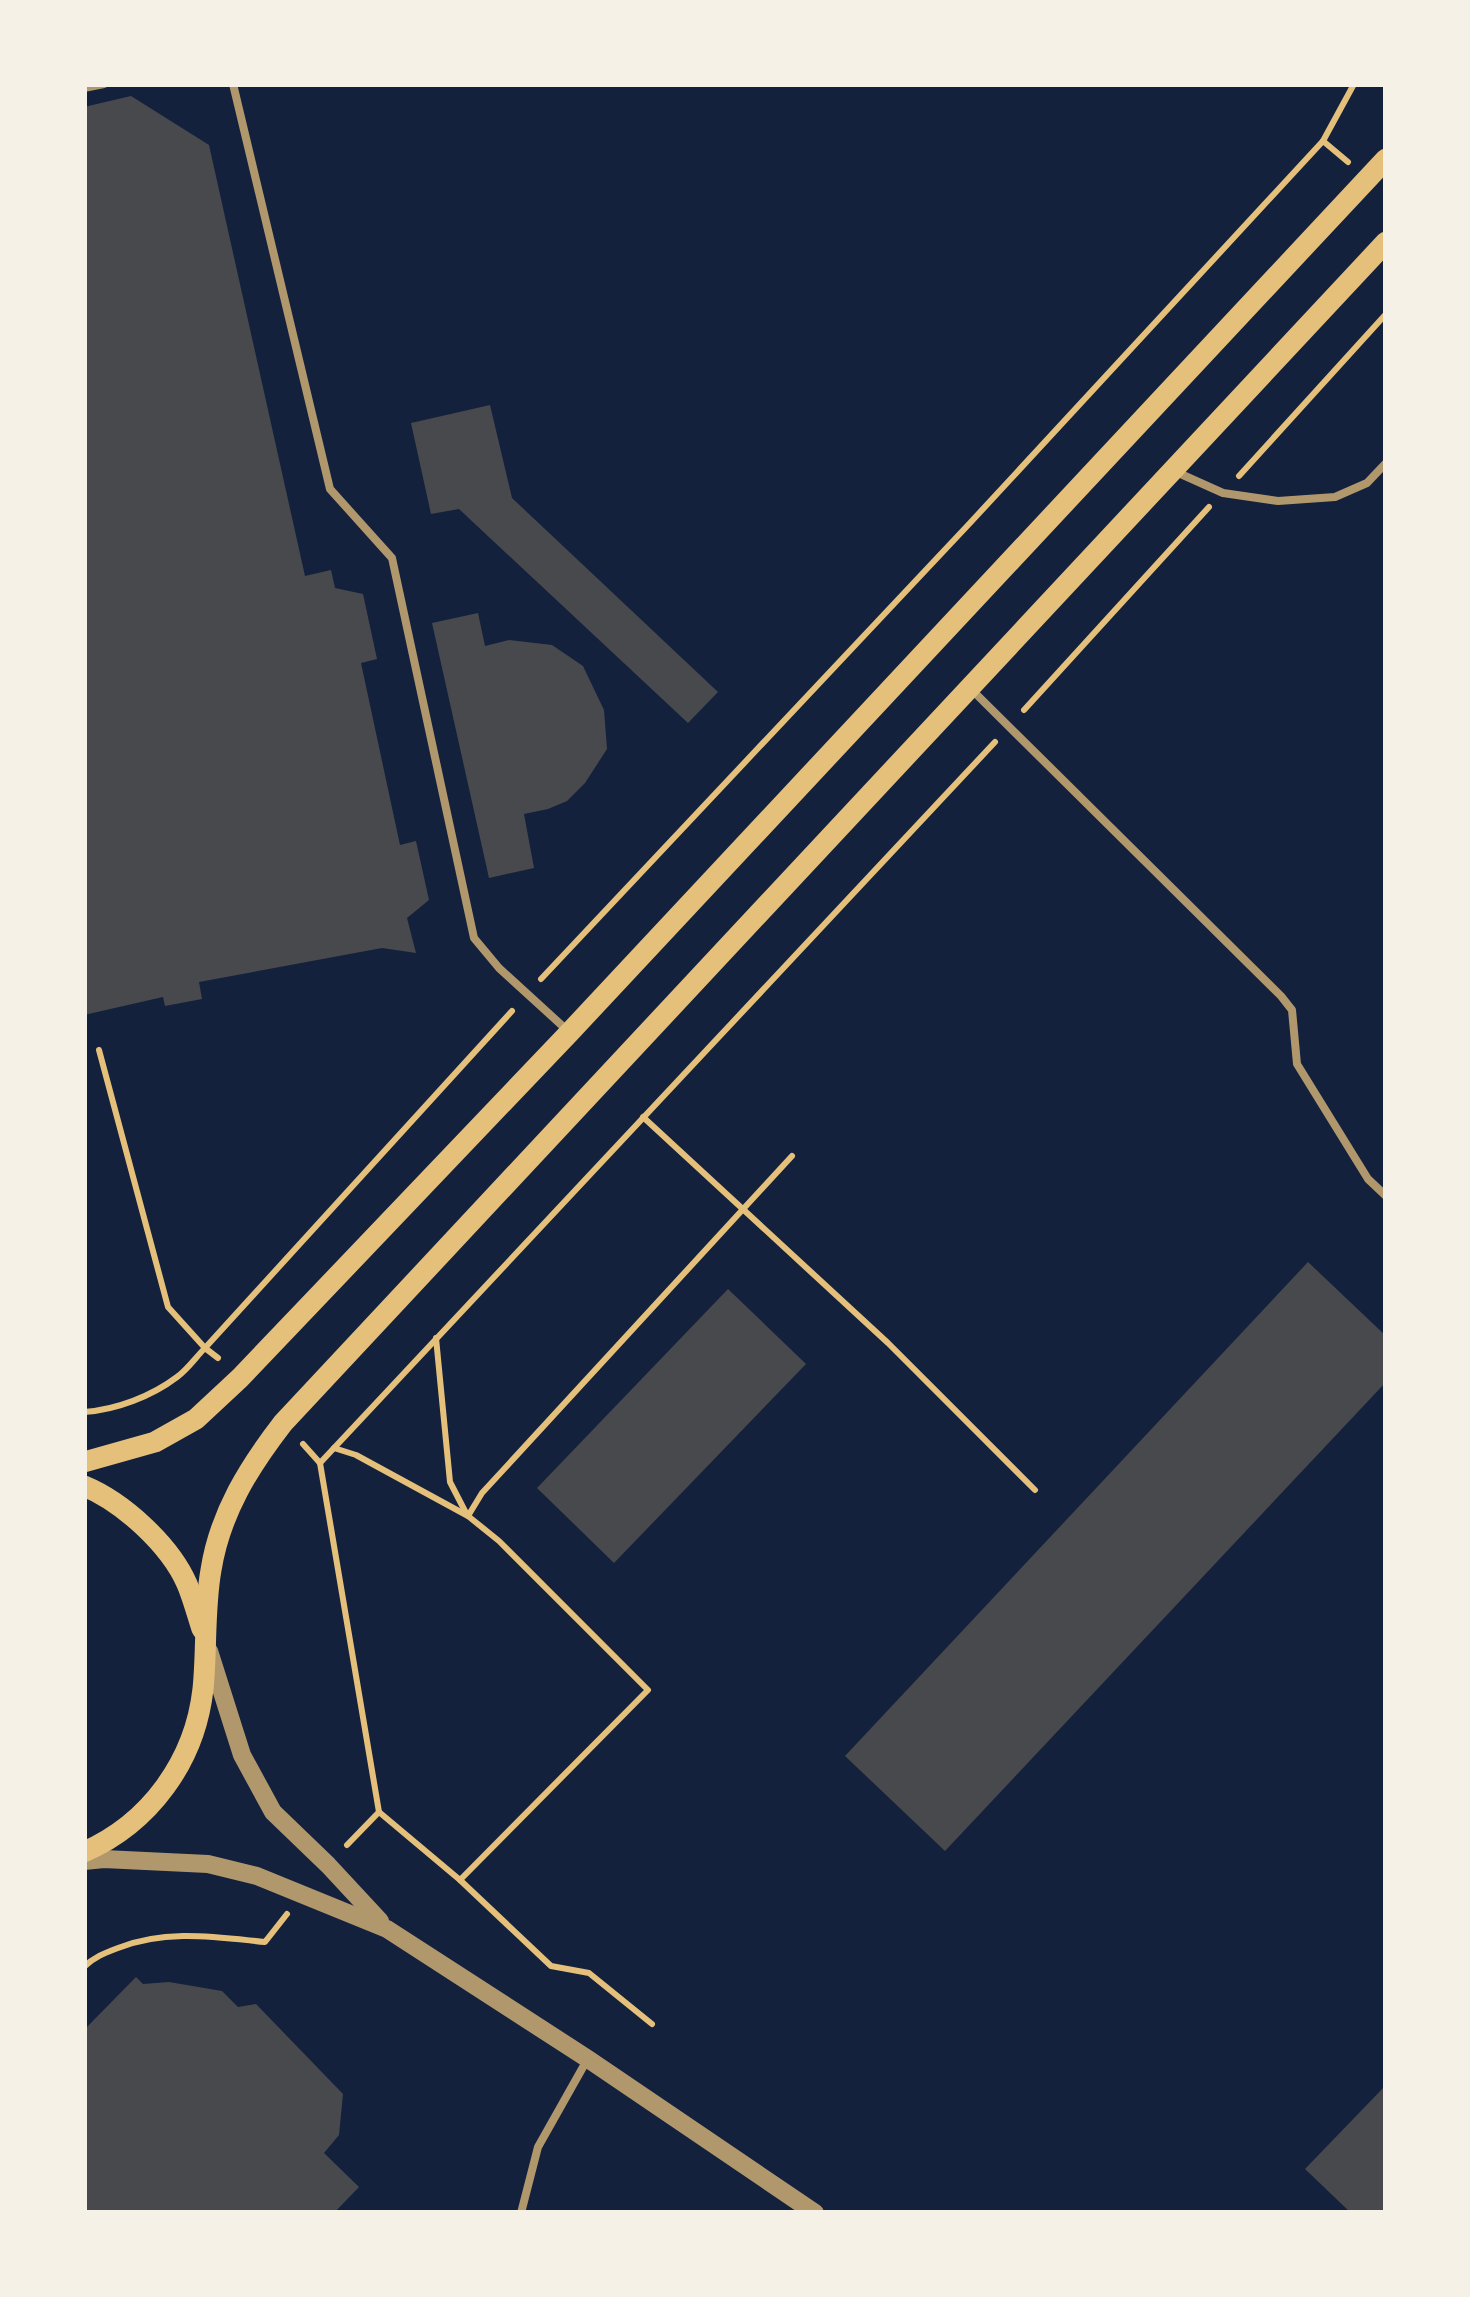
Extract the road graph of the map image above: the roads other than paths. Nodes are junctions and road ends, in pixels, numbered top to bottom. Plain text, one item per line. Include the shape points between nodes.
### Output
1 (104, 84) edge
2 (232, 84) edge
3 (84, 88) edge
4 (1386, 159) edge
5 (1386, 242) edge
6 (1385, 467) edge
7 (1172, 470) junction
8 (969, 687) junction
9 (570, 1032) junction
10 (1386, 1196) edge
11 (84, 1462) edge
12 (84, 1486) edge
13 (206, 1641) junction
14 (84, 1856) edge
15 (387, 1929) junction
16 (588, 2059) junction
17 (807, 2211) edge
18 (520, 2213) edge

1 - 3 lane
2 - 9 lane via 330,489 392,558 474,938
4 - 9 main road
5 - 7 main road
6 - 7 lane via 1335,496 1277,501 1222,493
7 - 8 main road
8 - 10 lane via 1281,996 1292,1010 1297,1064
8 - 13 main road via 252,1463 211,1570
9 - 11 main road via 196,1419 155,1442
12 - 13 main road via 153,1535 186,1580
13 - 14 main road via 192,1742 168,1787
13 - 15 street via 242,1756 273,1812
14 - 15 street via 208,1864
15 - 16 street
16 - 17 street
16 - 18 lane via 538,2147

